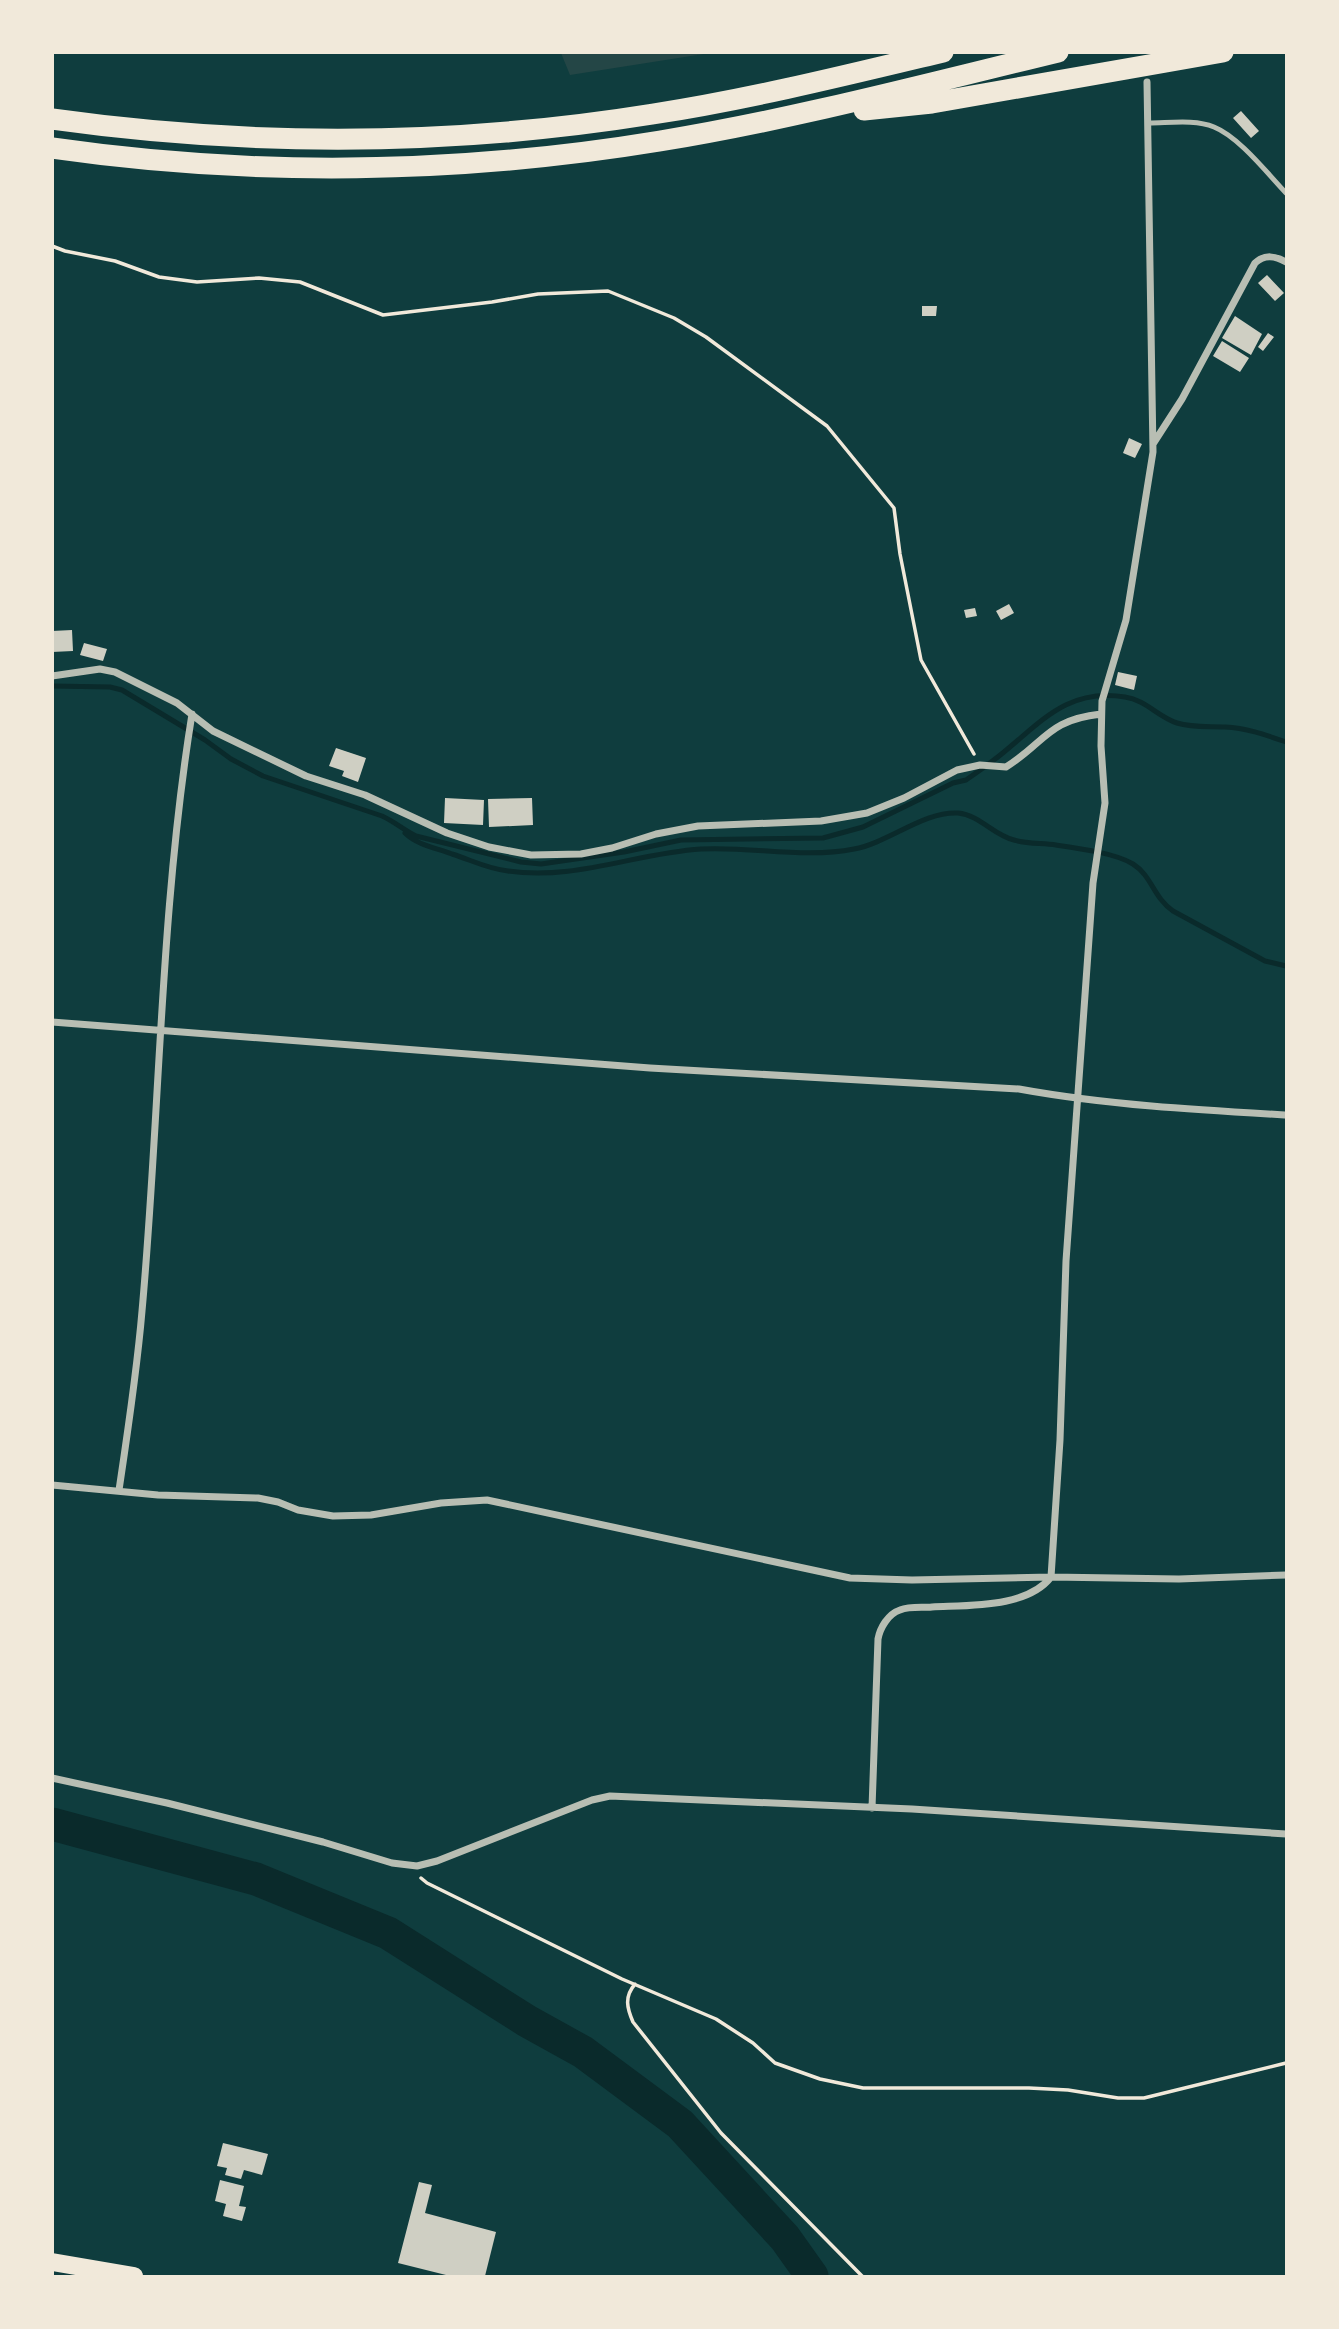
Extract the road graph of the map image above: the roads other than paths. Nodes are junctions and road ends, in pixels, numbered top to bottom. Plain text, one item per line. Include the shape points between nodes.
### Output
1 (943, 52) edge
2 (1058, 52) edge
3 (1223, 52) edge
4 (1147, 82) dead end
5 (52, 119) edge
6 (774, 120) junction
7 (1149, 123) junction
8 (52, 148) edge
9 (1286, 193) edge
10 (1286, 262) edge
11 (1153, 445) junction
12 (52, 676) edge
13 (191, 714) junction
14 (1101, 714) junction
15 (52, 1022) edge
16 (161, 1031) junction
17 (1077, 1099) junction
18 (1286, 1115) edge
19 (52, 1485) edge
20 (119, 1490) junction
21 (1286, 1575) edge
22 (1051, 1577) junction
23 (52, 1778) edge
24 (872, 1808) junction
25 (1286, 1834) edge
26 (52, 2262) edge
27 (134, 2277) edge

1 - 5 highway via 654,114 477,135 289,139 186,134
2 - 6 highway
3 - 6 highway via 932,103
4 - 7 street
6 - 8 highway via 542,157 398,167 185,163
7 - 9 lane via 1215,127
7 - 11 street
10 - 11 street via 1266,257 1255,263
11 - 14 street via 1126,620 1105,685
12 - 13 street via 100,669 115,672
13 - 14 street via 213,731 306,776 365,795 447,833 531,855 581,854 698,826 810,822 867,813 957,770 980,765 1006,767 1057,726
13 - 16 street
14 - 17 street via 1105,794 1095,859
15 - 16 street
16 - 17 street via 650,1068 1019,1089
16 - 20 street via 142,1310
17 - 18 street
17 - 22 street
19 - 20 street
20 - 22 street via 258,1498 333,1516 487,1500 850,1578
21 - 22 street
22 - 24 street via 1042,1588 1020,1598 899,1610 884,1623 878,1639
23 - 24 street via 411,1866 437,1861 610,1796
24 - 25 street
26 - 27 main road

